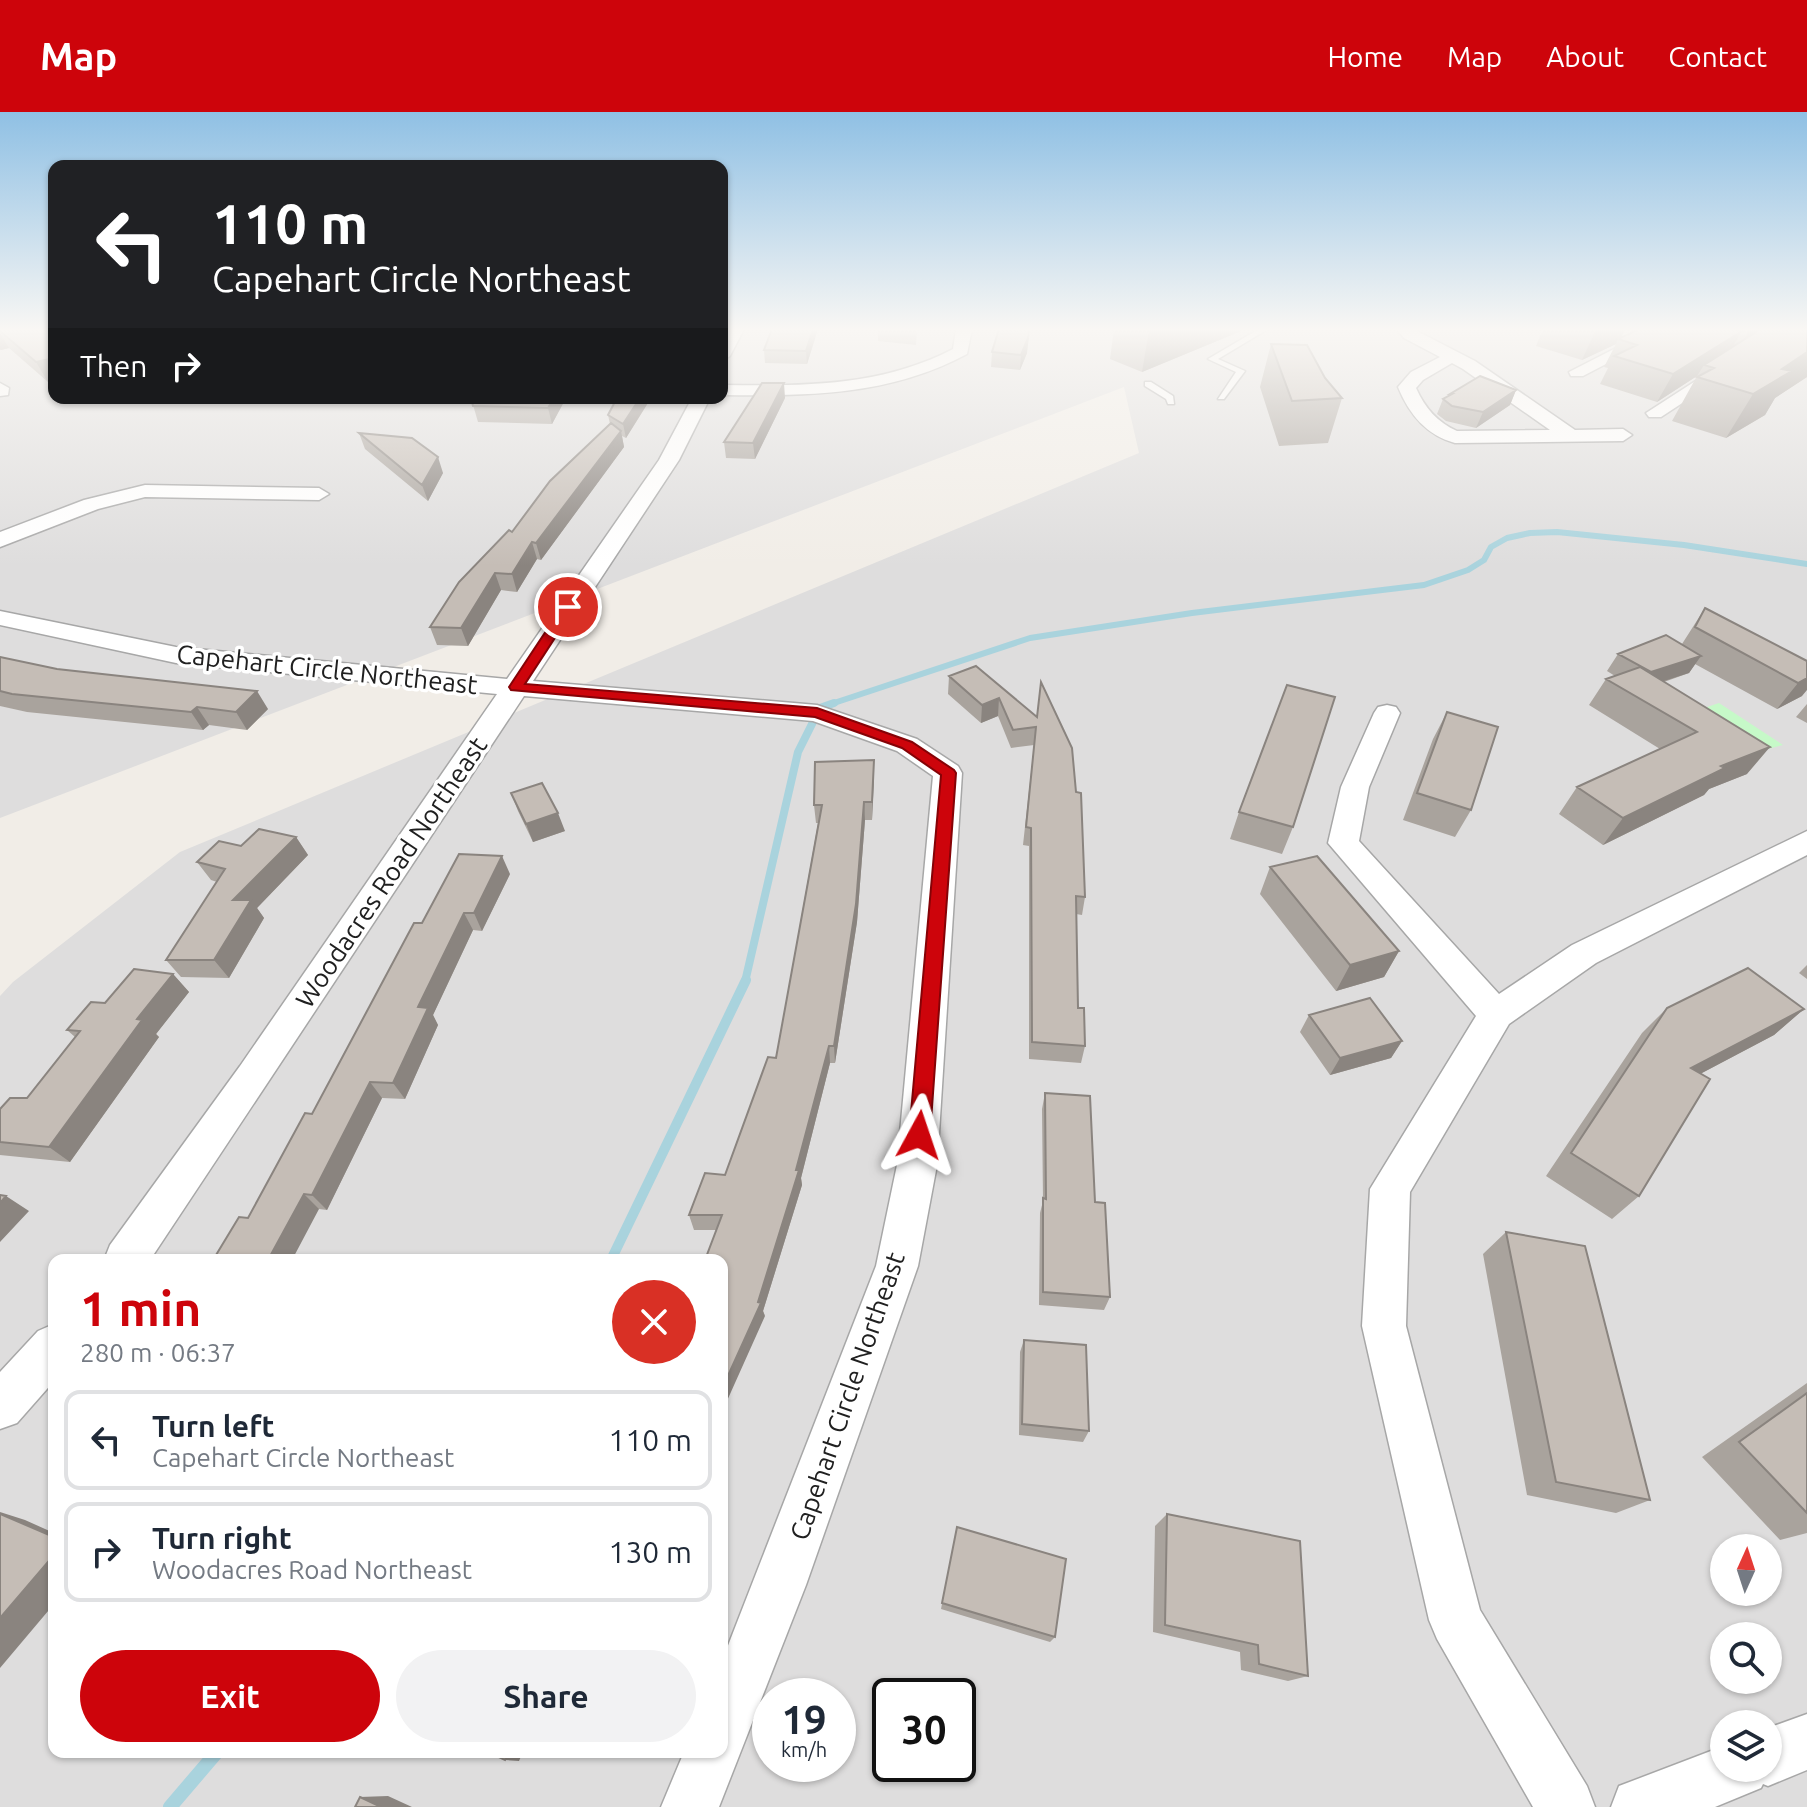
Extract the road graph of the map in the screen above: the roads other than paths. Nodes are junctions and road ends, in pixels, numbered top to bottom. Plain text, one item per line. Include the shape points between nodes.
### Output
1 (696, 408) edge
2 (1419, 408) edge
3 (1530, 408) edge
4 (1662, 408) edge
5 (1655, 413) dead end
6 (1568, 434) junction
7 (1623, 435) dead end
8 (319, 494) dead end
9 (0, 540) edge
10 (0, 618) edge
11 (516, 687) junction
12 (1387, 713) dead end
13 (1807, 842) edge
14 (1496, 1014) junction
15 (129, 1254) edge
16 (48, 1354) edge
17 (0, 1406) edge
18 (728, 1714) edge
19 (1807, 1742) edge
20 (1782, 1752) edge
21 (710, 1758) edge
22 (1710, 1780) edge
23 (690, 1807) edge
24 (1566, 1807) edge
25 (1640, 1807) edge

1 - 11 street, Woodacres Road Northeast via 669,460
2 - 6 street via 1425,418 1455,437
3 - 6 street
4 - 5 street
6 - 7 street
8 - 9 street via 145,491 91,504
10 - 11 street, Capehart Circle Northeast via 176,655
11 - 15 street, Woodacres Road Northeast
11 - 18 street, Capehart Circle Northeast via 817,713 907,745 948,773 917,1165 897,1266
12 - 14 street via 1355,787 1343,843
13 - 14 street via 1584,954
14 - 24 street via 1390,1189 1384,1326 1456,1620
16 - 17 street
19 - 20 street
21 - 23 street
22 - 25 street

